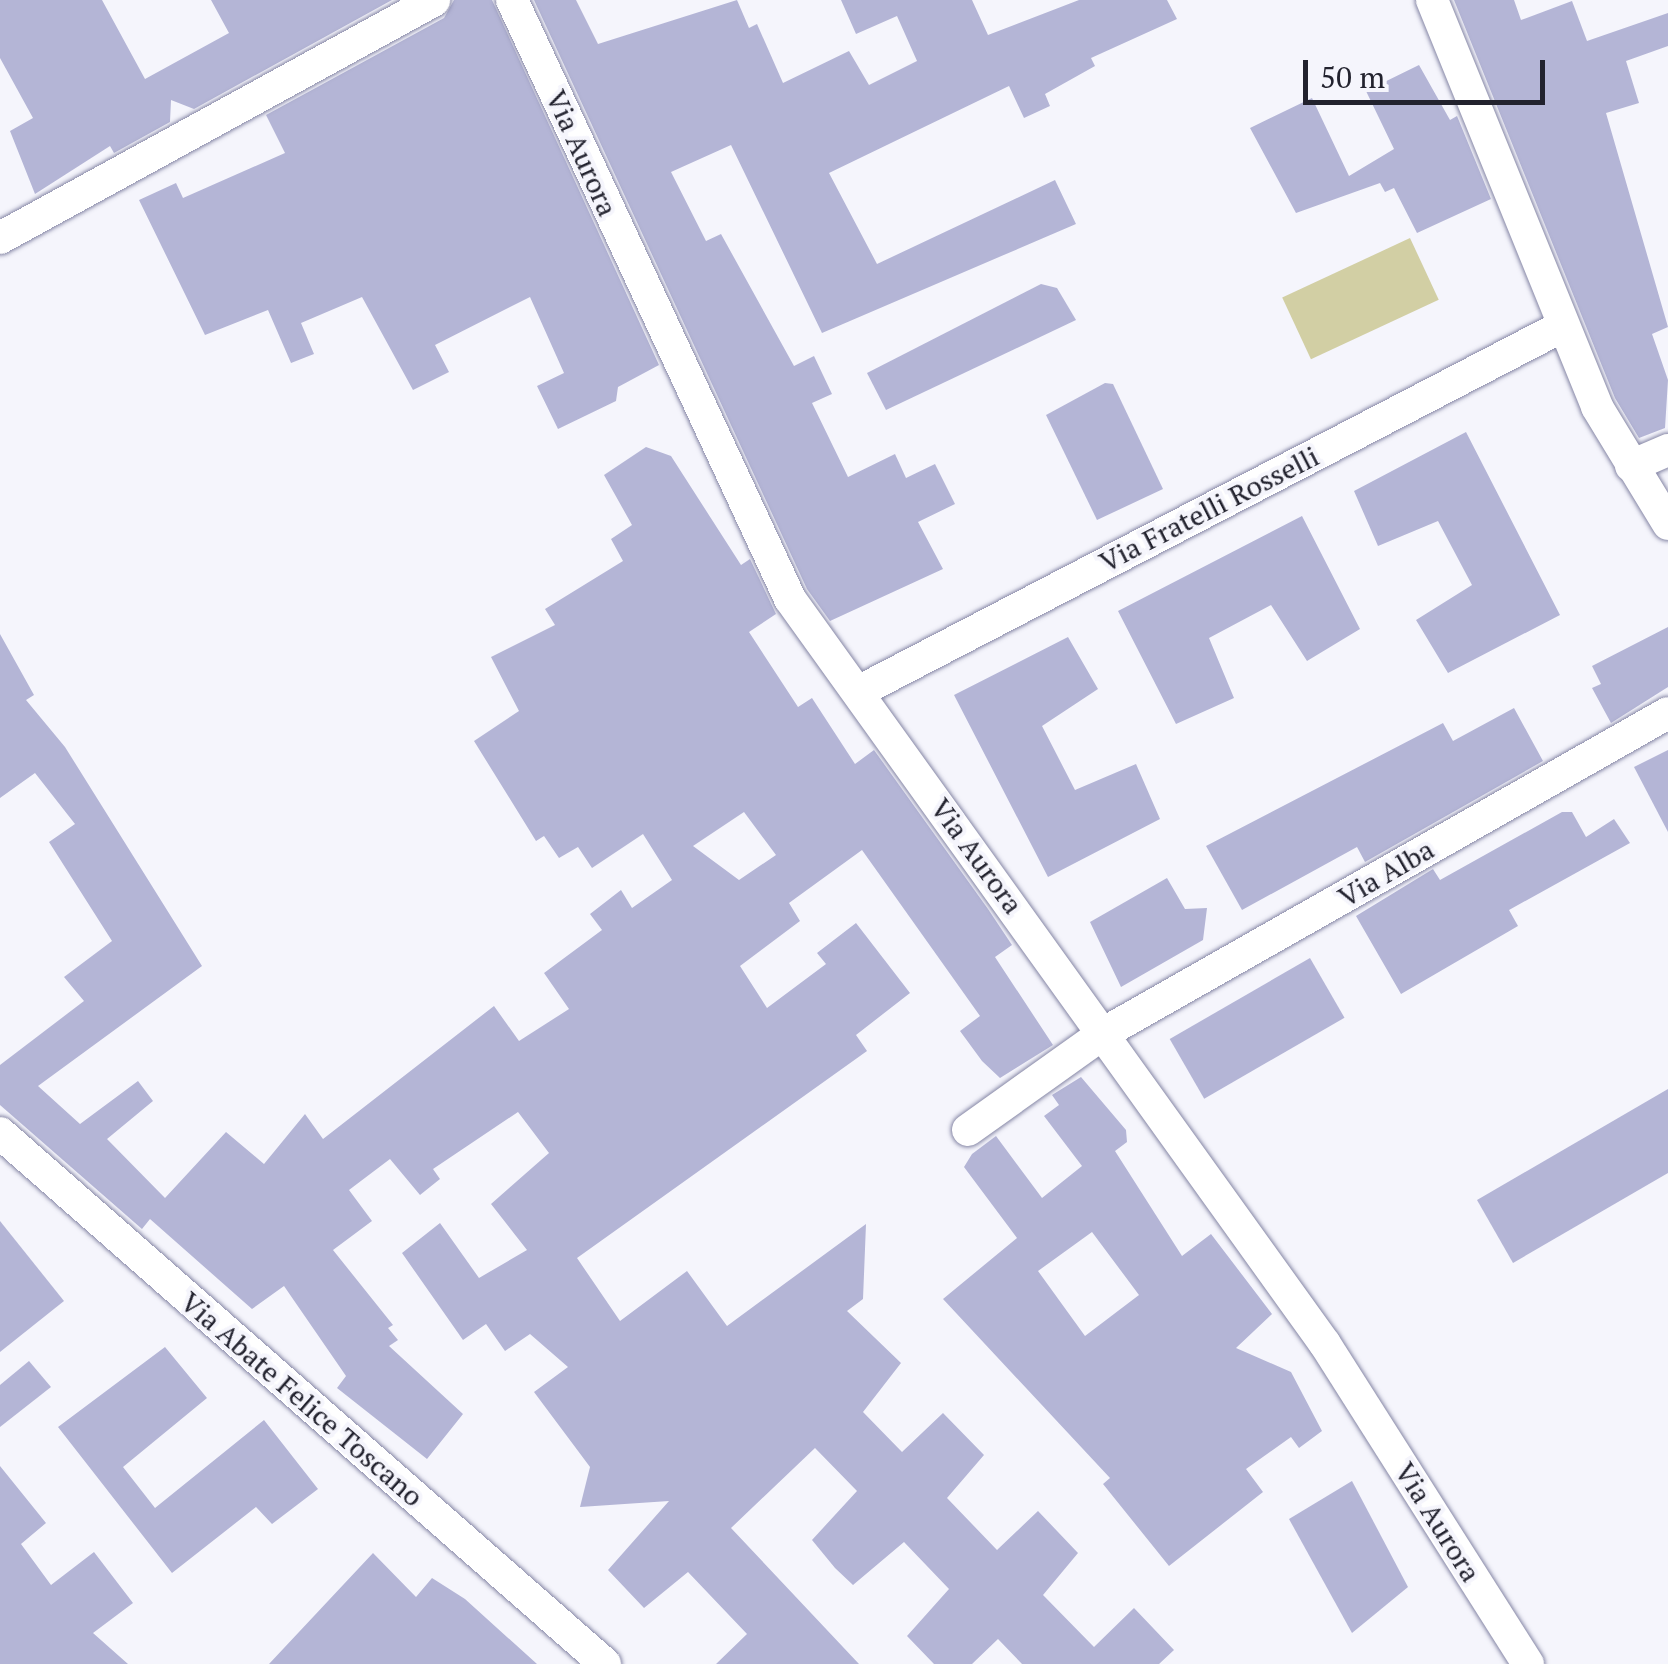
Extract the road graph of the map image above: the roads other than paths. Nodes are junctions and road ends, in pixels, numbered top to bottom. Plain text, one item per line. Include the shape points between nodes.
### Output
1 (434, 0) edge
2 (512, 0) edge
3 (1432, 0) edge
4 (0, 238) edge
5 (1561, 327) junction
6 (1668, 450) edge
7 (1631, 466) junction
8 (1668, 524) edge
9 (858, 692) junction
10 (1668, 713) edge
11 (1104, 1033) junction
12 (968, 1130) dead end
13 (0, 1133) edge
14 (605, 1664) edge
15 (1528, 1664) edge

1 - 4 street
2 - 9 street, Via Aurora via 765,552
3 - 5 street
5 - 7 street
5 - 9 street, Via Fratelli Rosselli
6 - 7 street
7 - 8 street
9 - 11 street, Via Aurora
10 - 11 street, Via Alba
11 - 12 street, Via Alba
11 - 15 street, Via Aurora via 1326,1344
13 - 14 street, Via Abate Felice Toscano

